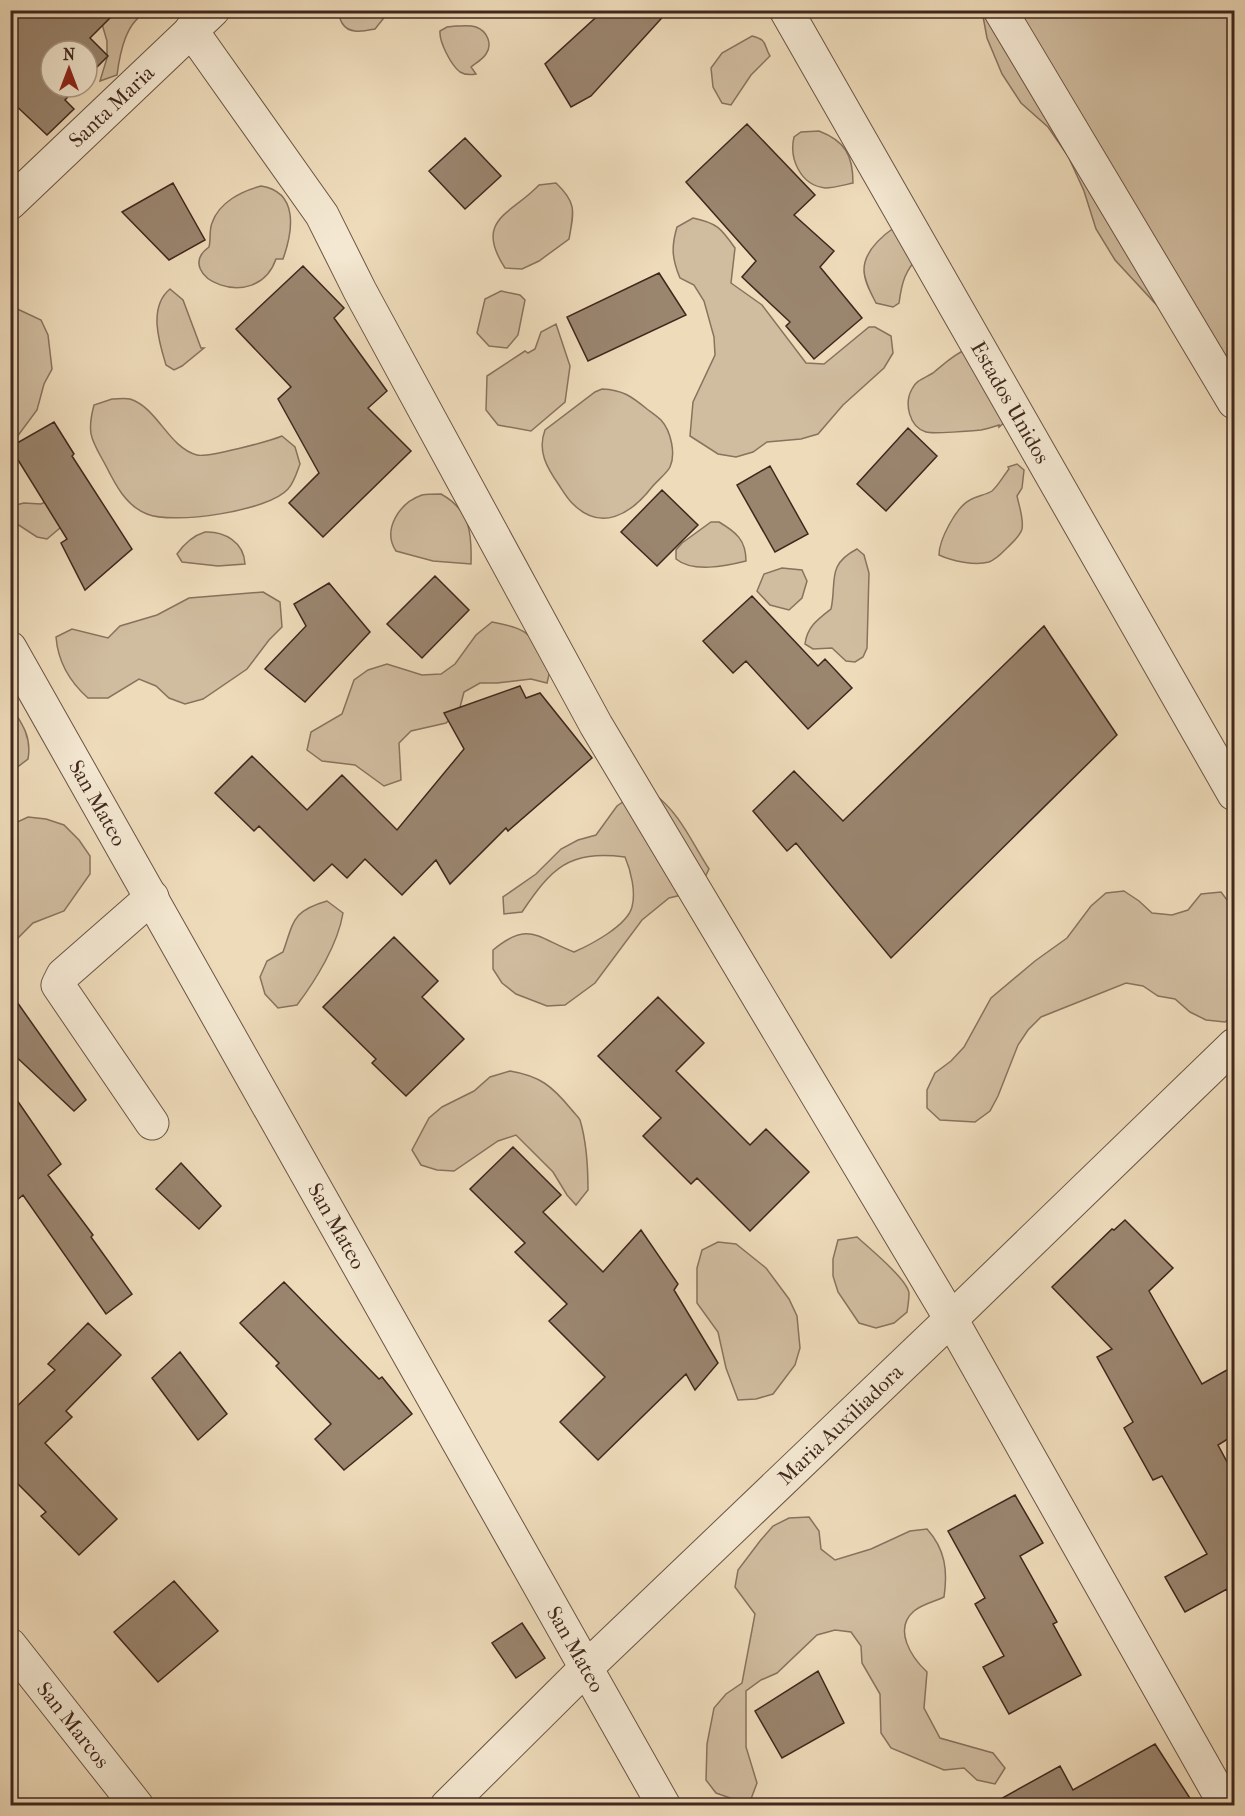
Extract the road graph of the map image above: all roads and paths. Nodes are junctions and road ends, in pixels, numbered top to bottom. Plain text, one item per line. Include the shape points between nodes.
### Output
1 (786, 10) edge
2 (1000, 10) edge
3 (202, 20) edge
4 (11, 202) edge
5 (1234, 402) edge
6 (10, 648) edge
7 (1234, 794) edge
8 (152, 897) junction
9 (1234, 1045) edge
10 (152, 1123) dead end
11 (951, 1319) junction
12 (10, 1645) edge
13 (587, 1667) junction
14 (137, 1806) edge
15 (447, 1806) edge
16 (664, 1806) edge
17 (1226, 1806) edge

1 - 7 street, Estados Unidos
2 - 5 street
3 - 4 street, Santa Maria
3 - 11 street via 322,215 596,725
6 - 8 street, San Mateo
8 - 10 street via 63,975 58,985
8 - 13 street, San Mateo
9 - 11 street, Maria Auxiliadora
11 - 13 street, Maria Auxiliadora
11 - 17 street
12 - 14 street, San Marcos
13 - 15 street, Maria Auxiliadora
13 - 16 street, San Mateo

